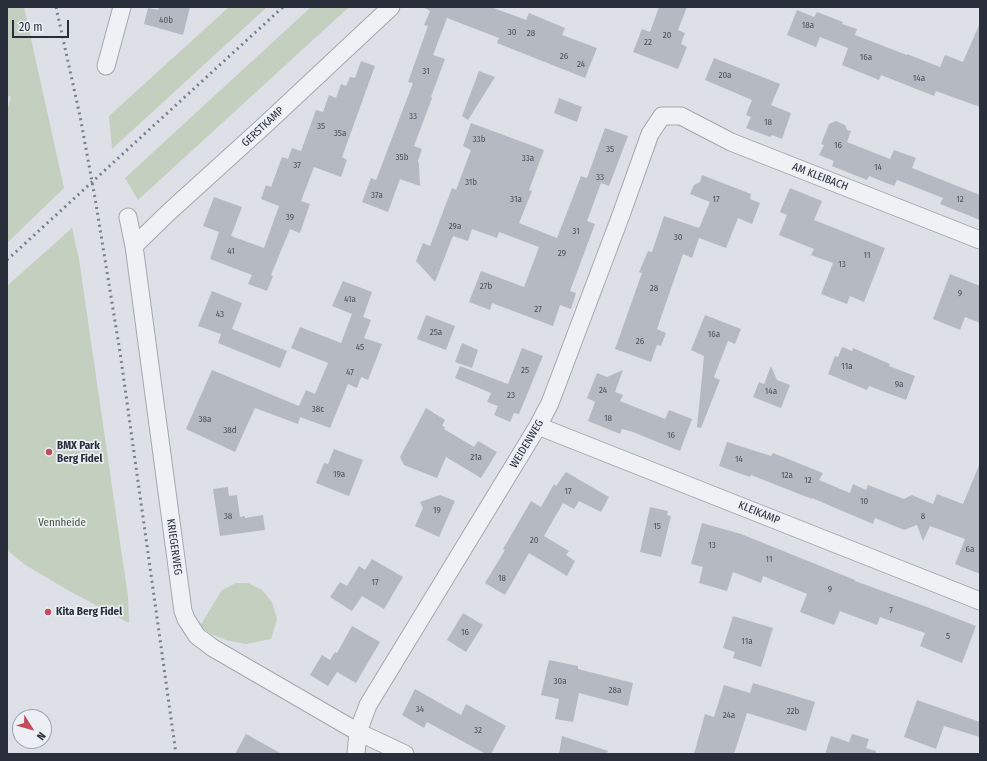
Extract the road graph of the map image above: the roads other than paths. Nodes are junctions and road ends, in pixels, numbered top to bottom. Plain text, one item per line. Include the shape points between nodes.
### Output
1 (122, 7) edge
2 (391, 7) edge
3 (106, 66) dead end
4 (662, 116) joint
5 (128, 218) dead end
6 (980, 240) edge
7 (134, 246) junction
8 (538, 426) junction
9 (980, 601) edge
10 (358, 732) junction
11 (356, 754) edge
12 (405, 754) edge

1 - 3 street
2 - 7 street, GERSTKAMP
4 - 6 street, AM KLEIBACH via 682,116 731,142
4 - 8 street, WEIDENWEG via 650,134 553,396
5 - 7 street, KRIEGERWEG
7 - 10 street, KRIEGERWEG via 186,619 197,636 213,648
8 - 9 street, KLEIKAMP
8 - 10 street, WEIDENWEG via 368,705
10 - 11 street, WEIDENWEG
10 - 12 street, KRIEGERWEG

